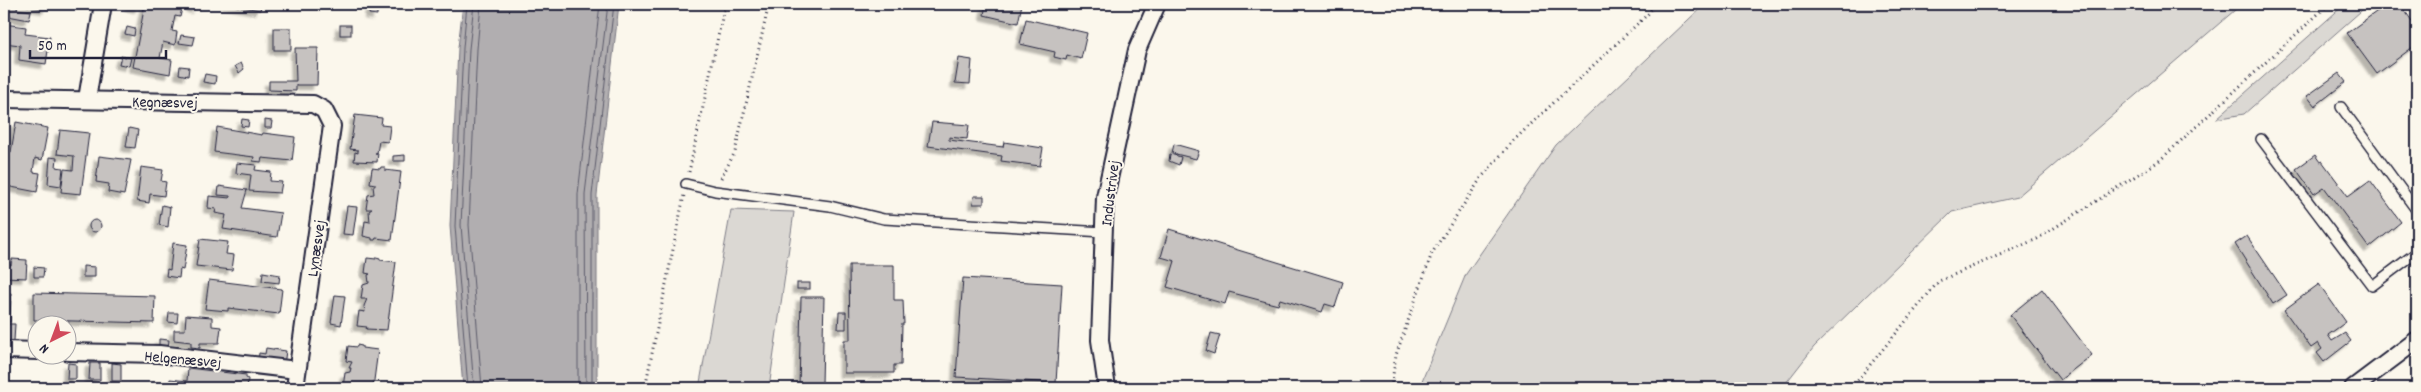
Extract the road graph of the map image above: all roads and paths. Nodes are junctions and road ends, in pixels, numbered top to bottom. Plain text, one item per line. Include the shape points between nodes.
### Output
1 (103, 4) edge
2 (769, 4) edge
3 (1157, 4) edge
4 (1654, 4) edge
5 (2329, 4) edge
6 (4, 99) edge
7 (87, 99) junction
8 (2341, 107) dead end
9 (324, 110) joint
10 (2261, 139) dead end
11 (686, 184) dead end
12 (715, 191) junction
13 (2417, 211) edge
14 (1104, 232) junction
15 (2417, 252) edge
16 (2417, 340) edge
17 (4, 350) edge
18 (28, 351) edge
19 (78, 352) edge
20 (297, 370) junction
21 (295, 388) edge
22 (1107, 388) edge
23 (1391, 388) edge
24 (1851, 388) edge
25 (2353, 388) edge

1 - 7 street
2 - 12 path via 735,152
3 - 14 street, Industrivej via 1137,50 1126,95 1105,197
4 - 23 path via 1513,141 1481,178 1432,253 1396,355
5 - 24 path via 2158,161 2037,238 1939,281
6 - 7 street, Kegnæsvej
7 - 9 street, Kegnæsvej via 313,104
8 - 13 lane
9 - 20 street, Lynæsvej via 332,126
10 - 15 lane via 2372,286
11 - 12 lane
12 - 14 lane via 830,206 884,219
14 - 22 street, Industrivej via 1100,340
16 - 25 street
17 - 18 street
19 - 20 street, Helgenæsvej via 159,354
20 - 21 street, Lynæsvej

